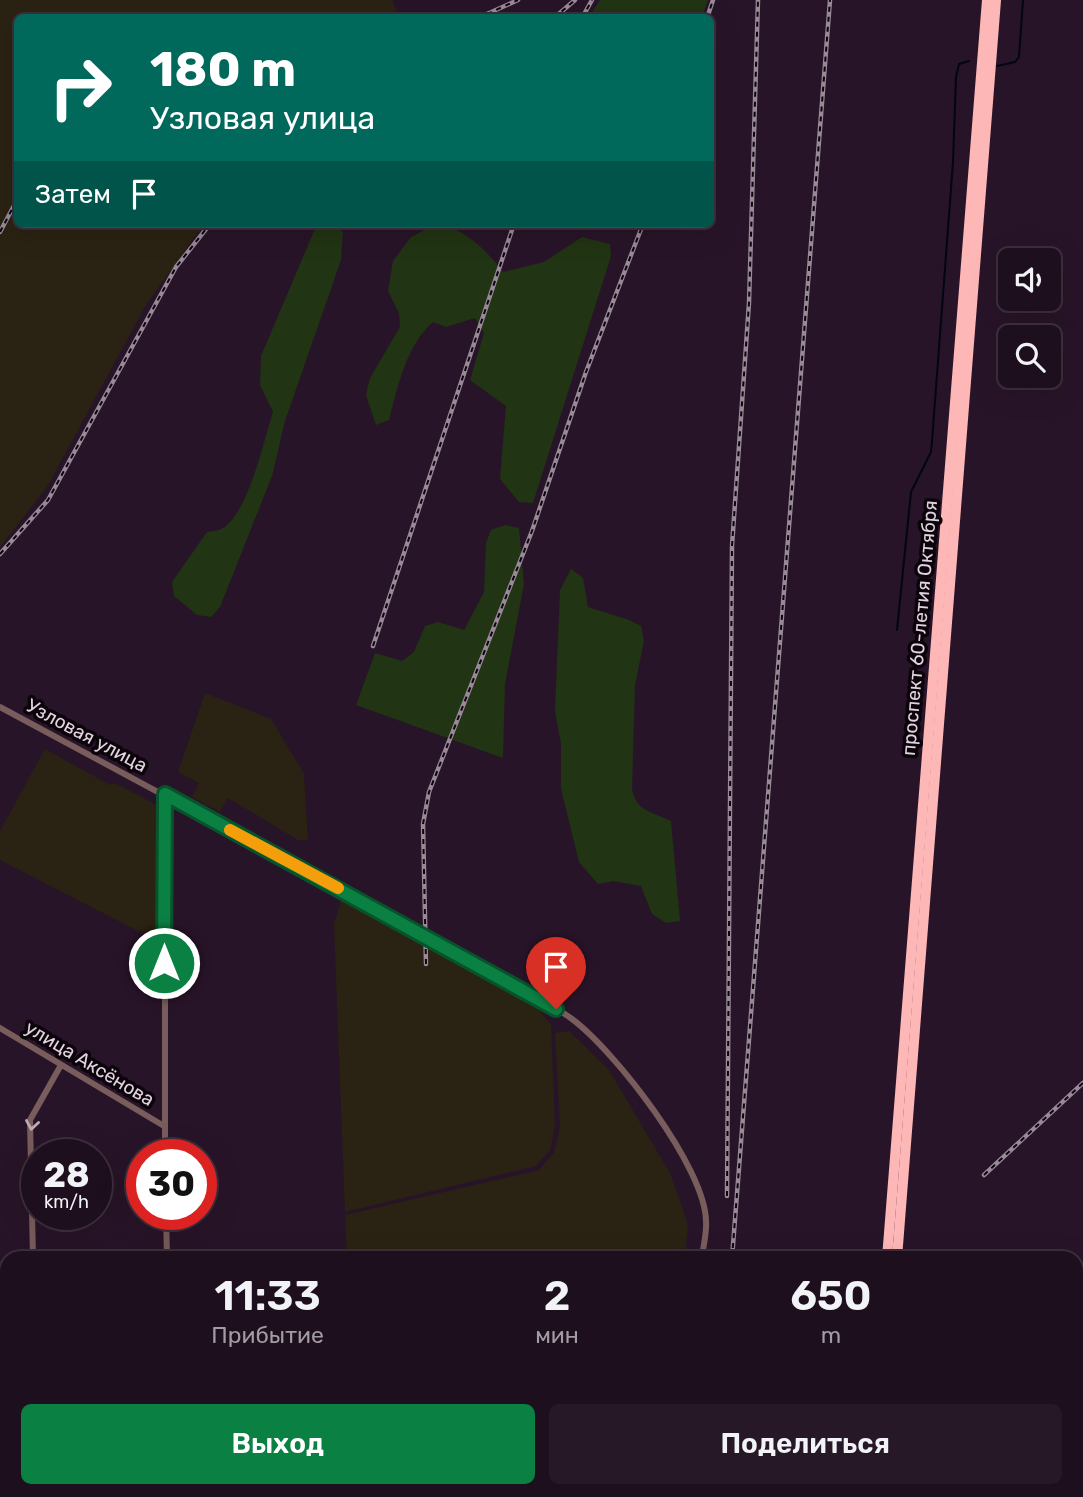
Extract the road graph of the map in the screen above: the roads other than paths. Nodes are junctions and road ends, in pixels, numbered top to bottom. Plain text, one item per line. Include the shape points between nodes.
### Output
1 (987, 0) edge
2 (996, 0) edge
3 (0, 707) edge
4 (165, 794) junction
5 (0, 1028) edge
6 (61, 1065) junction
7 (164, 1126) junction
8 (164, 1139) edge
9 (166, 1230) edge
10 (33, 1251) edge
11 (167, 1251) edge
12 (703, 1251) edge
13 (888, 1251) edge
14 (898, 1251) edge

1 - 13 highway, проспект 60-летия Октября
2 - 14 highway, проспект 60-летия Октября
3 - 4 street, Узловая улица
4 - 7 street
4 - 12 street, Узловая улица via 574,1020 663,1120 691,1171 706,1219
5 - 6 street, улица Аксёнова
6 - 7 street, улица Аксёнова
6 -> 10 street via 30,1120
7 - 8 street
9 - 11 street

